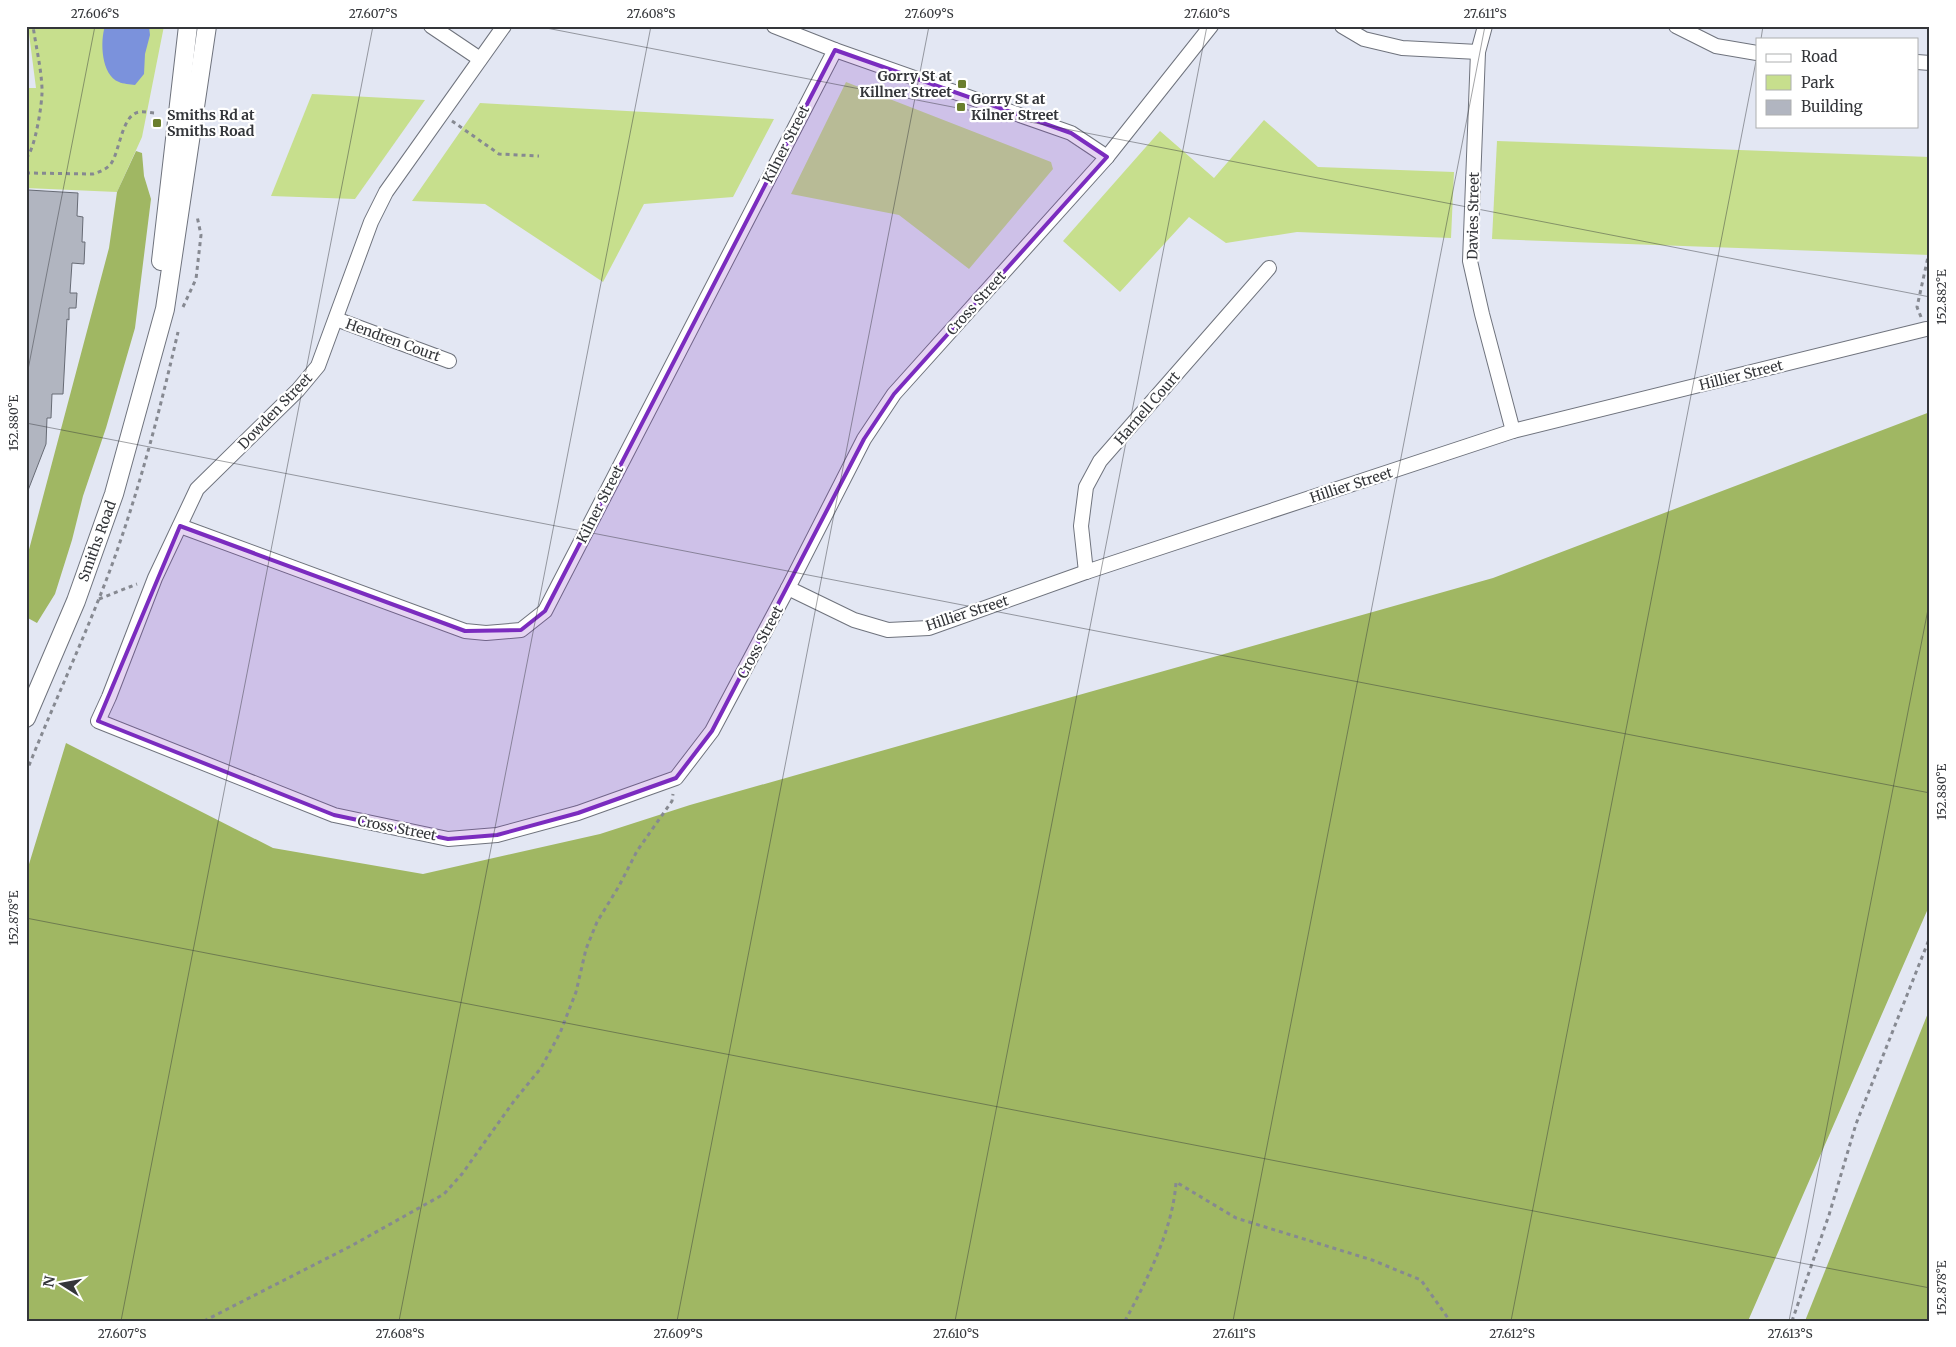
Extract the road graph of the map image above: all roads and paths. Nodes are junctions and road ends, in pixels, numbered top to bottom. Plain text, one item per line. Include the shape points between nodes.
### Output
1 (33, 26) edge
2 (188, 26) edge
3 (207, 26) edge
4 (431, 26) edge
5 (504, 26) edge
6 (774, 26) edge
7 (1211, 26) edge
8 (1342, 26) edge
9 (1485, 26) edge
10 (1676, 26) edge
11 (835, 50) junction
12 (1478, 52) junction
13 (1756, 53) edge
14 (480, 59) junction
15 (155, 113) dead end
16 (442, 113) junction
17 (538, 156) dead end
18 (1107, 157) junction
19 (26, 158) edge
20 (26, 173) edge
21 (1930, 248) edge
22 (1268, 268) dead end
23 (336, 319) junction
24 (1926, 329) joint
25 (150, 359) junction
26 (449, 361) dead end
27 (1513, 431) junction
28 (180, 526) junction
29 (1086, 572) junction
30 (155, 578) junction
31 (788, 588) junction
32 (98, 599) dead end
33 (26, 718) edge
34 (98, 721) joint
35 (676, 778) junction
36 (1930, 937) edge
37 (204, 1321) edge
38 (1125, 1321) edge
39 (1450, 1321) edge
40 (1792, 1321) edge

1 - 19 path via 42,90 35,138 31,154
2 - 25 street, Smiths Road
3 - 25 street, Smiths Road via 165,309
4 - 14 street
5 - 14 street, Dowden Street
6 - 11 street
7 - 18 street, Cross Street
8 - 12 street via 1364,39 1402,48
9 - 12 street, Davies Street
10 - 13 street via 1716,46
11 - 18 street via 1071,133
11 - 28 street, Kilner Street via 545,612 521,630 465,631
12 - 27 street, Davies Street via 1470,262
14 - 16 street, Dowden Street
15 - 20 path via 140,112 132,116 112,162 101,171 93,174
16 - 17 path via 499,154
16 - 23 street, Dowden Street via 386,192 371,222
18 - 31 street, Cross Street via 894,394 864,439
21 - 24 path via 1917,307
22 - 29 street, Harnell Court via 1100,461 1086,487 1081,526
23 - 26 street, Hendren Court
23 - 28 street, Dowden Street via 318,366 298,390 197,489
24 - 27 street, Hillier Street
25 - 33 street, Smiths Road via 114,494 76,601
27 - 29 street, Hillier Street
28 - 30 street, Dowden Street
29 - 31 street, Hillier Street via 929,628 888,630 854,620
30 - 32 path
30 - 34 street, Dowden Street
31 - 35 street, Cross Street via 712,731
34 - 35 street, Cross Street via 334,815 448,839 497,836 578,813
35 - 37 path via 672,801 637,851 597,922 586,949 576,992 551,1050 462,1174 444,1194
36 - 40 path via 1856,1124
38 - 39 path via 1148,1279 1174,1203 1176,1182 1236,1218 1372,1260 1421,1280

